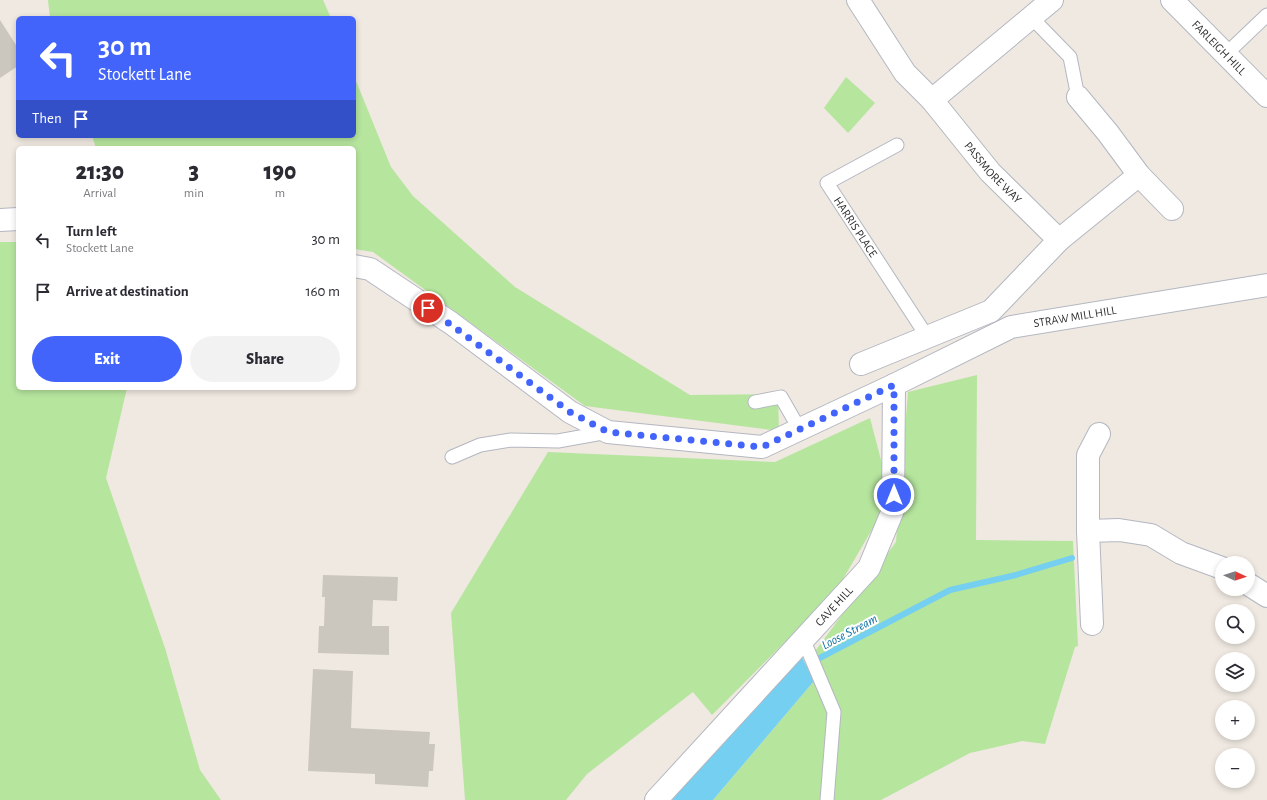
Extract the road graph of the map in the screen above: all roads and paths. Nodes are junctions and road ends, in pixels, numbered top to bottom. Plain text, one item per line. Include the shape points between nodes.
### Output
1 (858, 0) edge
2 (1052, 0) edge
3 (1172, 0) edge
4 (1267, 15) edge
5 (1031, 18) junction
6 (1225, 55) junction
7 (1267, 96) edge
8 (1078, 97) joint
9 (932, 100) junction
10 (897, 145) dead end
11 (1139, 175) junction
12 (1172, 209) dead end
13 (16, 219) edge
14 (0, 220) edge
15 (1059, 240) junction
16 (356, 266) edge
17 (1267, 285) edge
18 (928, 338) junction
19 (860, 364) dead end
20 (894, 385) junction
21 (755, 402) dead end
22 (800, 430) junction
23 (608, 432) junction
24 (1099, 434) dead end
25 (452, 457) dead end
26 (1088, 531) junction
27 (1215, 565) edge
28 (1255, 588) edge
29 (1267, 596) edge
30 (1092, 624) dead end
31 (804, 641) junction
32 (656, 800) edge
33 (827, 800) edge

1 - 9 street, PASSMORE WAY via 906,73
2 - 5 street
3 - 6 street, FARLEIGH HILL
4 - 6 lane
5 - 8 lane via 1070,57
5 - 9 street
6 - 7 street, FARLEIGH HILL
8 - 11 street
9 - 15 street, PASSMORE WAY via 990,172
10 - 18 lane, HARRIS PLACE via 827,183
11 - 12 street
11 - 15 street
13 - 14 street
15 - 18 street via 991,311
16 - 23 street via 370,269 451,323 570,412
17 - 20 street, STRAW MILL HILL via 1011,327
18 - 19 street
20 - 22 street, STRAW MILL HILL
20 - 31 street, CAVE HILL via 893,510 869,568
21 - 22 lane via 781,397
22 - 23 street, STRAW MILL HILL via 762,447
23 - 25 lane via 558,441 511,440 480,445
24 - 26 street via 1088,455
26 - 27 street via 1119,530 1151,535 1181,553
26 - 30 street
28 - 29 street
31 - 32 street, CAVE HILL
31 - 33 lane via 834,712

